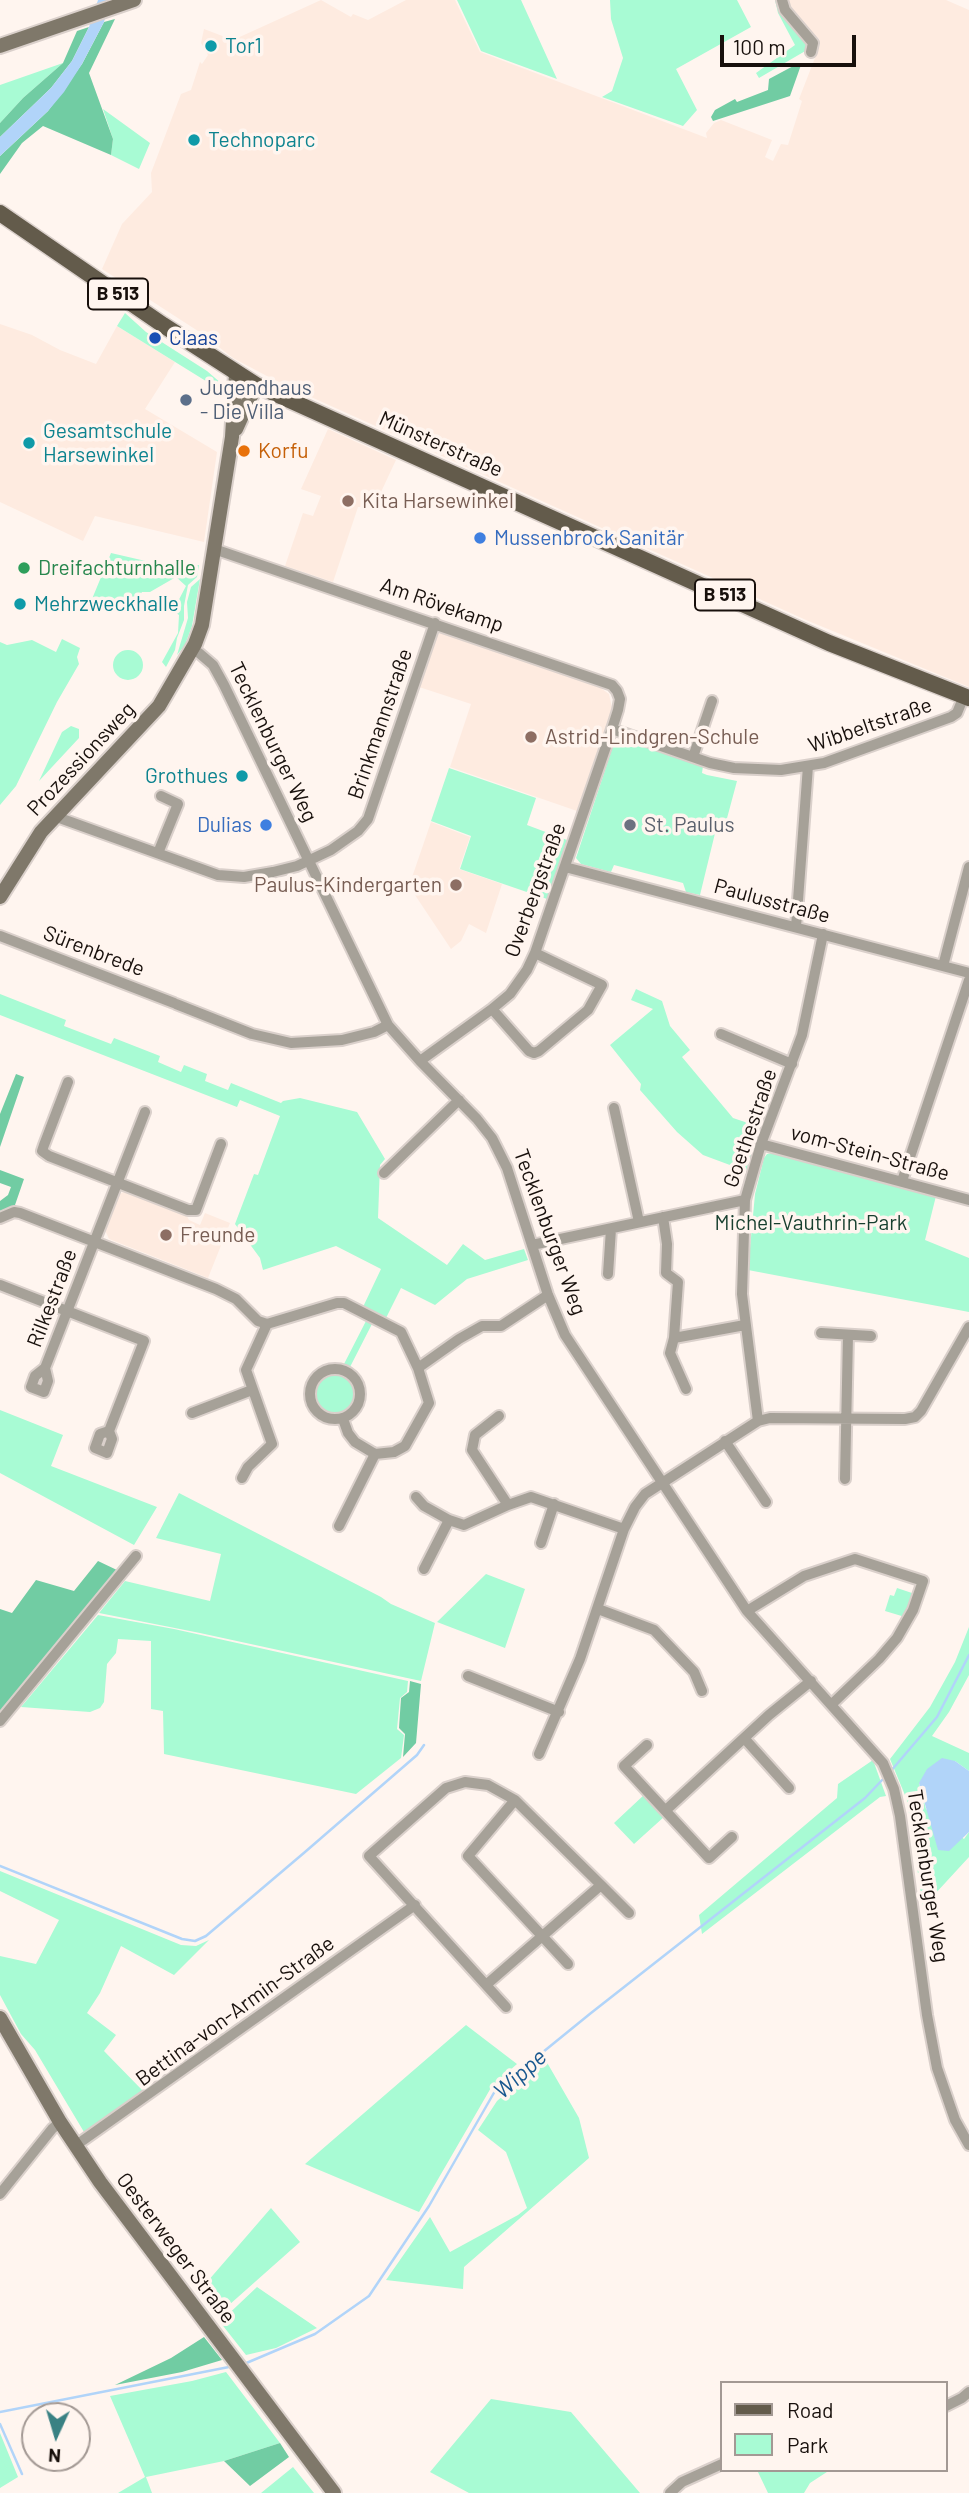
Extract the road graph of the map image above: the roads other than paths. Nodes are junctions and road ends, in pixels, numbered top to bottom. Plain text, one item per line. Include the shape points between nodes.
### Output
1 (134, 0) edge
2 (782, 0) edge
3 (0, 46) edge
4 (811, 52) dead end
5 (0, 213) edge
6 (236, 374) junction
7 (256, 384) junction
8 (232, 437) junction
9 (214, 549) junction
10 (435, 623) junction
11 (192, 650) junction
12 (967, 697) edge
13 (712, 701) dead end
14 (612, 729) junction
15 (693, 757) junction
16 (808, 766) junction
17 (161, 796) dead end
18 (54, 816) junction
19 (158, 853) junction
20 (309, 861) junction
21 (565, 867) junction
22 (969, 867) edge
23 (0, 897) edge
24 (796, 927) junction
25 (823, 934) junction
26 (0, 936) edge
27 (535, 953) junction
28 (943, 966) junction
29 (969, 973) edge
30 (969, 980) edge
31 (492, 1009) junction
32 (388, 1025) junction
33 (721, 1034) dead end
34 (420, 1061) junction
35 (792, 1064) junction
36 (68, 1083) dead end
37 (459, 1100) junction
38 (614, 1108) dead end
39 (145, 1112) dead end
40 (221, 1144) dead end
41 (761, 1144) junction
42 (384, 1173) dead end
43 (902, 1181) junction
44 (118, 1183) junction
45 (745, 1200) junction
46 (969, 1200) edge
47 (0, 1217) edge
48 (663, 1217) junction
49 (639, 1222) junction
50 (611, 1228) junction
51 (94, 1241) junction
52 (532, 1245) junction
53 (608, 1274) dead end
54 (0, 1285) edge
55 (548, 1295) junction
56 (67, 1311) junction
57 (267, 1325) junction
58 (745, 1325) junction
59 (969, 1327) edge
60 (821, 1333) dead end
61 (848, 1335) junction
62 (872, 1336) dead end
63 (674, 1338) junction
64 (958, 1346) junction
65 (969, 1352) edge
66 (45, 1368) dead end
67 (418, 1368) junction
68 (686, 1389) dead end
69 (252, 1390) junction
70 (192, 1413) dead end
71 (499, 1416) dead end
72 (343, 1419) junction
73 (845, 1419) junction
74 (758, 1421) junction
75 (109, 1431) dead end
76 (725, 1441) junction
77 (375, 1454) junction
78 (242, 1478) dead end
79 (845, 1479) dead end
80 (661, 1482) junction
81 (416, 1497) dead end
82 (766, 1502) dead end
83 (554, 1504) junction
84 (508, 1505) junction
85 (449, 1520) junction
86 (339, 1526) dead end
87 (624, 1529) junction
88 (541, 1543) dead end
89 (136, 1556) dead end
90 (424, 1569) dead end
91 (598, 1609) junction
92 (747, 1611) junction
93 (468, 1676) dead end
94 (811, 1681) junction
95 (702, 1691) dead end
96 (832, 1704) junction
97 (559, 1712) junction
98 (0, 1721) edge
99 (744, 1738) junction
100 (647, 1745) dead end
101 (539, 1754) dead end
102 (789, 1788) dead end
103 (515, 1800) junction
104 (666, 1810) junction
105 (732, 1837) dead end
106 (601, 1885) junction
107 (415, 1905) junction
108 (629, 1913) dead end
109 (543, 1937) junction
110 (568, 1964) dead end
111 (486, 1985) junction
112 (506, 2007) dead end
113 (0, 2018) edge
114 (61, 2122) junction
115 (75, 2146) junction
116 (969, 2146) edge
117 (0, 2194) edge
118 (969, 2392) edge
119 (948, 2405) edge
120 (720, 2465) edge
121 (334, 2493) edge
122 (670, 2493) edge

1 - 3 street
2 - 4 street via 813,43
5 - 6 main road, Münsterstraße / B 513
6 - 7 main road, Münsterstraße / B 513
6 - 8 street
7 - 8 street
7 - 12 main road, Münsterstraße / B 513 via 829,643
8 - 9 street
9 - 10 street, Am Rövekamp
9 - 11 street via 202,625
10 - 14 street, Am Rövekamp via 612,685 620,699
10 - 20 street, Brinkmannstraße via 368,819 345,842
11 - 18 street, Prozessionsweg via 159,706
11 - 20 street, Tecklenburger Weg via 207,659 219,675
12 - 16 street, Wibbeltstraße via 951,717
13 - 15 street
14 - 15 street, Wibbeltstraße
14 - 21 street, Overbergstraße
15 - 16 street, Wibbeltstraße via 757,770
16 - 24 street
17 - 19 street via 177,804
18 - 19 street, Brinkmannstraße
18 - 23 street, Prozessionsweg
19 - 20 street, Brinkmannstraße via 232,877
20 - 32 street, Tecklenburger Weg
21 - 24 street, Paulusstraße
21 - 27 street, Overbergstraße
22 - 28 street
24 - 25 street, Paulusstraße
25 - 28 street, Paulusstraße
25 - 35 street, Goethestraße
26 - 32 street, Sürenbrede via 252,1034 291,1043 342,1040
27 - 31 street, Overbergstraße via 519,982
27 - 31 street via 602,985 588,1010 534,1053
28 - 29 street, Paulusstraße
30 - 43 street
31 - 34 street, Overbergstraße
32 - 34 street, Tecklenburger Weg
33 - 35 street
34 - 37 street, Tecklenburger Weg
35 - 41 street, Goethestraße
36 - 44 street via 42,1151
37 - 42 street
37 - 52 street, Tecklenburger Weg via 501,1154
38 - 49 street
39 - 44 street, Rilkestraße
40 - 44 street via 195,1210
41 - 43 street, vom-Stein-Straße
41 - 45 street, Goethestraße
43 - 46 street, vom-Stein-Straße
44 - 51 street, Rilkestraße
45 - 48 street
45 - 58 street, Goethestraße
47 - 51 street via 20,1213
48 - 49 street
48 - 63 street via 666,1273 678,1282
49 - 50 street
50 - 52 street
50 - 53 street
51 - 56 street, Rilkestraße
51 - 57 street via 224,1293
52 - 55 street, Tecklenburger Weg
54 - 56 street
55 - 67 street via 500,1326 482,1326
55 - 80 street, Tecklenburger Weg via 565,1335
56 - 66 street, Rilkestraße
56 - 75 street via 144,1341
57 - 67 street via 344,1304 401,1332
57 - 69 street via 246,1365
58 - 63 street
58 - 74 street, Goethestraße
59 - 64 street
60 - 61 street
61 - 62 street
61 - 73 street
63 - 68 street via 670,1353
64 - 65 street
64 - 73 street via 915,1416
67 - 77 street via 428,1395 425,1411 401,1449
69 - 70 street
69 - 78 street via 272,1444
71 - 84 street via 475,1435 472,1450
72 - 72 street via 325,1418 312,1405 310,1388 328,1370 345,1371 358,1383 356,1408
72 - 77 street via 355,1442
73 - 74 street
73 - 79 street
74 - 76 street
76 - 80 street
76 - 82 street
77 - 86 street
80 - 87 street via 645,1494
80 - 92 street, Tecklenburger Weg
81 - 85 street
83 - 84 street via 531,1497
83 - 87 street
83 - 88 street
84 - 85 street via 468,1524
85 - 90 street
87 - 91 street
89 - 98 street
91 - 95 street via 654,1630 694,1672
91 - 97 street
92 - 94 street, Tecklenburger Weg
92 - 96 street via 804,1576 855,1559 923,1581 897,1638
93 - 97 street
94 - 96 street, Tecklenburger Weg
94 - 99 street
96 - 116 street, Tecklenburger Weg via 883,1763 894,1788 937,2068 954,2120
97 - 101 street
99 - 102 street
99 - 104 street
100 - 104 street via 624,1766
103 - 106 street
103 - 107 street via 488,1786 466,1782 446,1788 369,1856
103 - 109 street via 468,1856
104 - 105 street via 709,1858
106 - 108 street
106 - 109 street
107 - 111 street
107 - 115 street, Bettina-von-Armin-Straße
109 - 110 street
109 - 111 street
111 - 112 street
113 - 114 street, Oesterweger Straße
114 - 115 street, Oesterweger Straße
114 - 117 street
115 - 121 street, Oesterweger Straße
118 - 119 street
120 - 122 street via 682,2482

